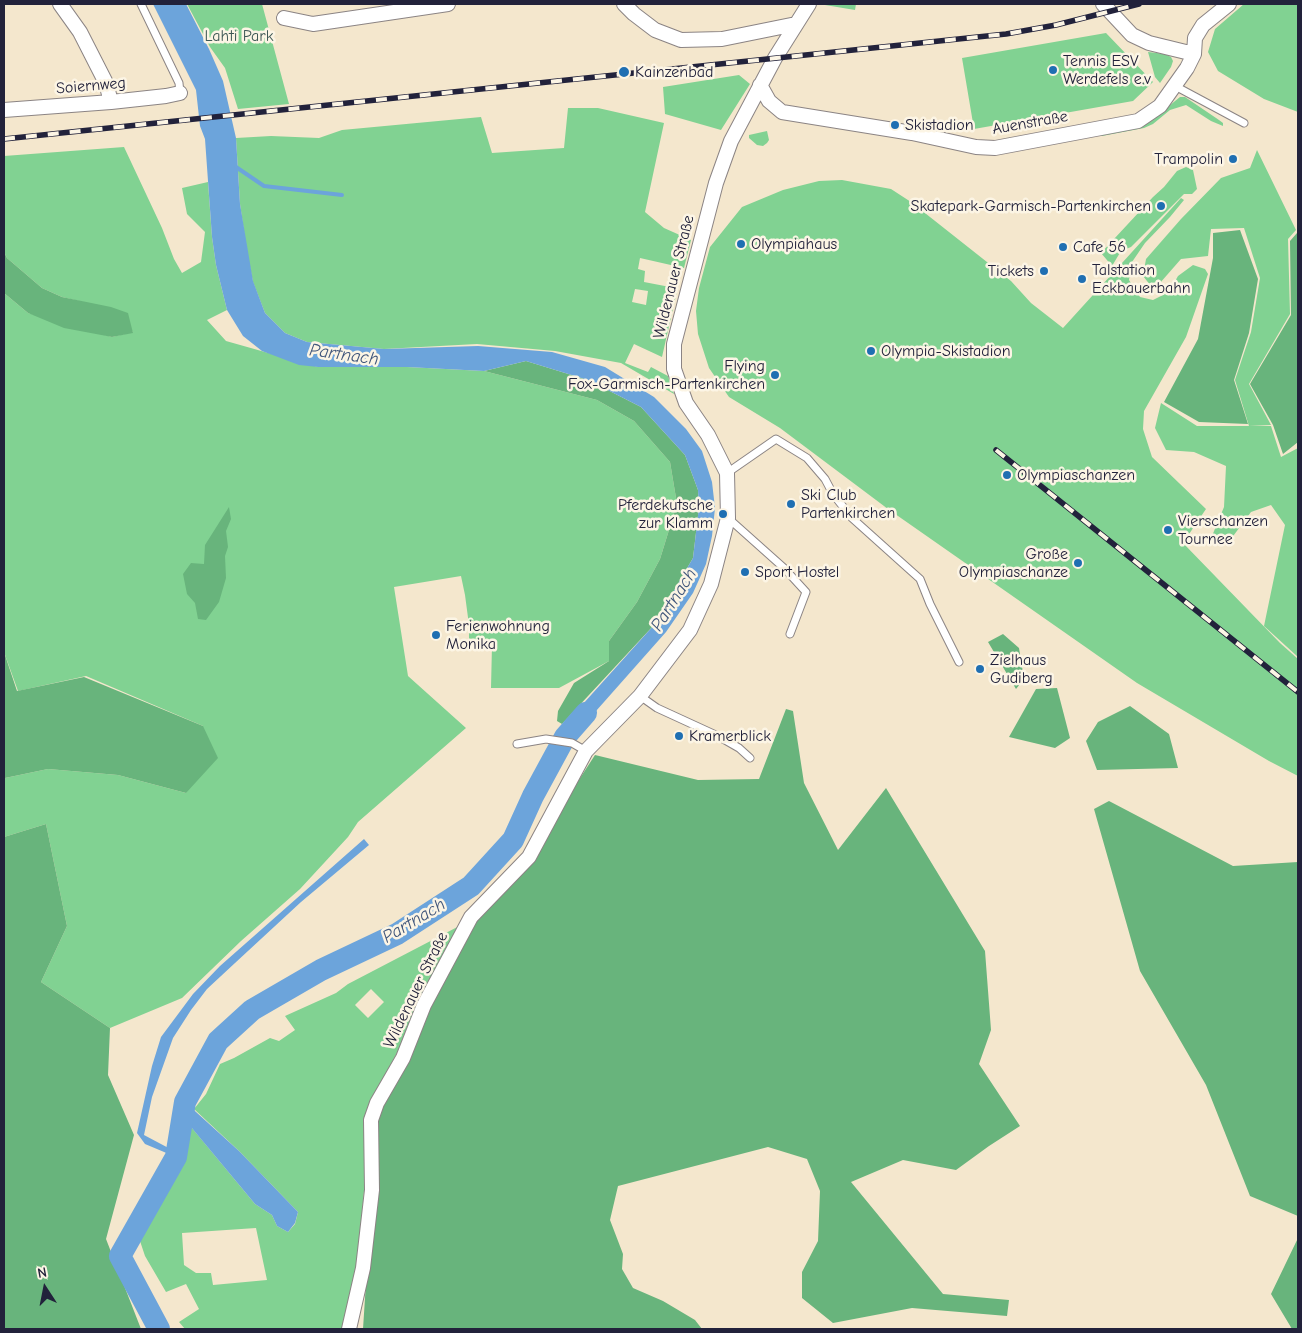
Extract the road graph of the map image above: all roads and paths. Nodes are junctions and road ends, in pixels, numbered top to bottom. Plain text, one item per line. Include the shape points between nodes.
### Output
1 (60, 4) edge
2 (141, 4) edge
3 (448, 4) edge
4 (624, 4) edge
5 (809, 4) edge
6 (1103, 4) edge
7 (1229, 4) edge
8 (284, 18) dead end
9 (796, 24) junction
10 (1194, 54) junction
11 (760, 85) junction
12 (1175, 86) junction
13 (180, 92) joint
14 (111, 102) junction
15 (4, 110) edge
16 (1244, 122) dead end
17 (727, 473) junction
18 (728, 518) junction
19 (790, 634) dead end
20 (959, 662) dead end
21 (640, 696) junction
22 (517, 744) dead end
23 (586, 751) junction
24 (750, 758) dead end
25 (349, 1329) edge

1 - 14 street via 80,32 106,83
2 - 13 lane
3 - 8 street via 313,24
4 - 9 street via 655,30 681,40 722,38
5 - 9 street, Wildenauer Straße
6 - 10 street via 1132,35 1149,43
7 - 10 street, Auenstraße via 1203,25 1195,38
9 - 11 street, Wildenauer Straße
10 - 12 street, Auenstraße
11 - 12 street, Auenstraße via 769,101 782,112 866,123 976,147 995,148 1138,122 1160,106
11 - 17 street, Wildenauer Straße via 731,141 716,183 674,344 674,369 686,403 708,435
12 - 16 lane
13 - 14 street, Soiernweg
14 - 15 street, Soiernweg
17 - 18 street, Wildenauer Straße
17 - 20 lane via 776,439 807,458 852,518 920,579
18 - 19 lane via 806,592
18 - 21 street, Wildenauer Straße via 711,584 690,630
21 - 23 street, Wildenauer Straße
21 - 24 lane via 657,708 718,736
22 - 23 lane via 546,739 572,743
23 - 25 street, Wildenauer Straße via 529,857 470,917 424,1005 403,1058 377,1103 371,1120 372,1190 363,1268

